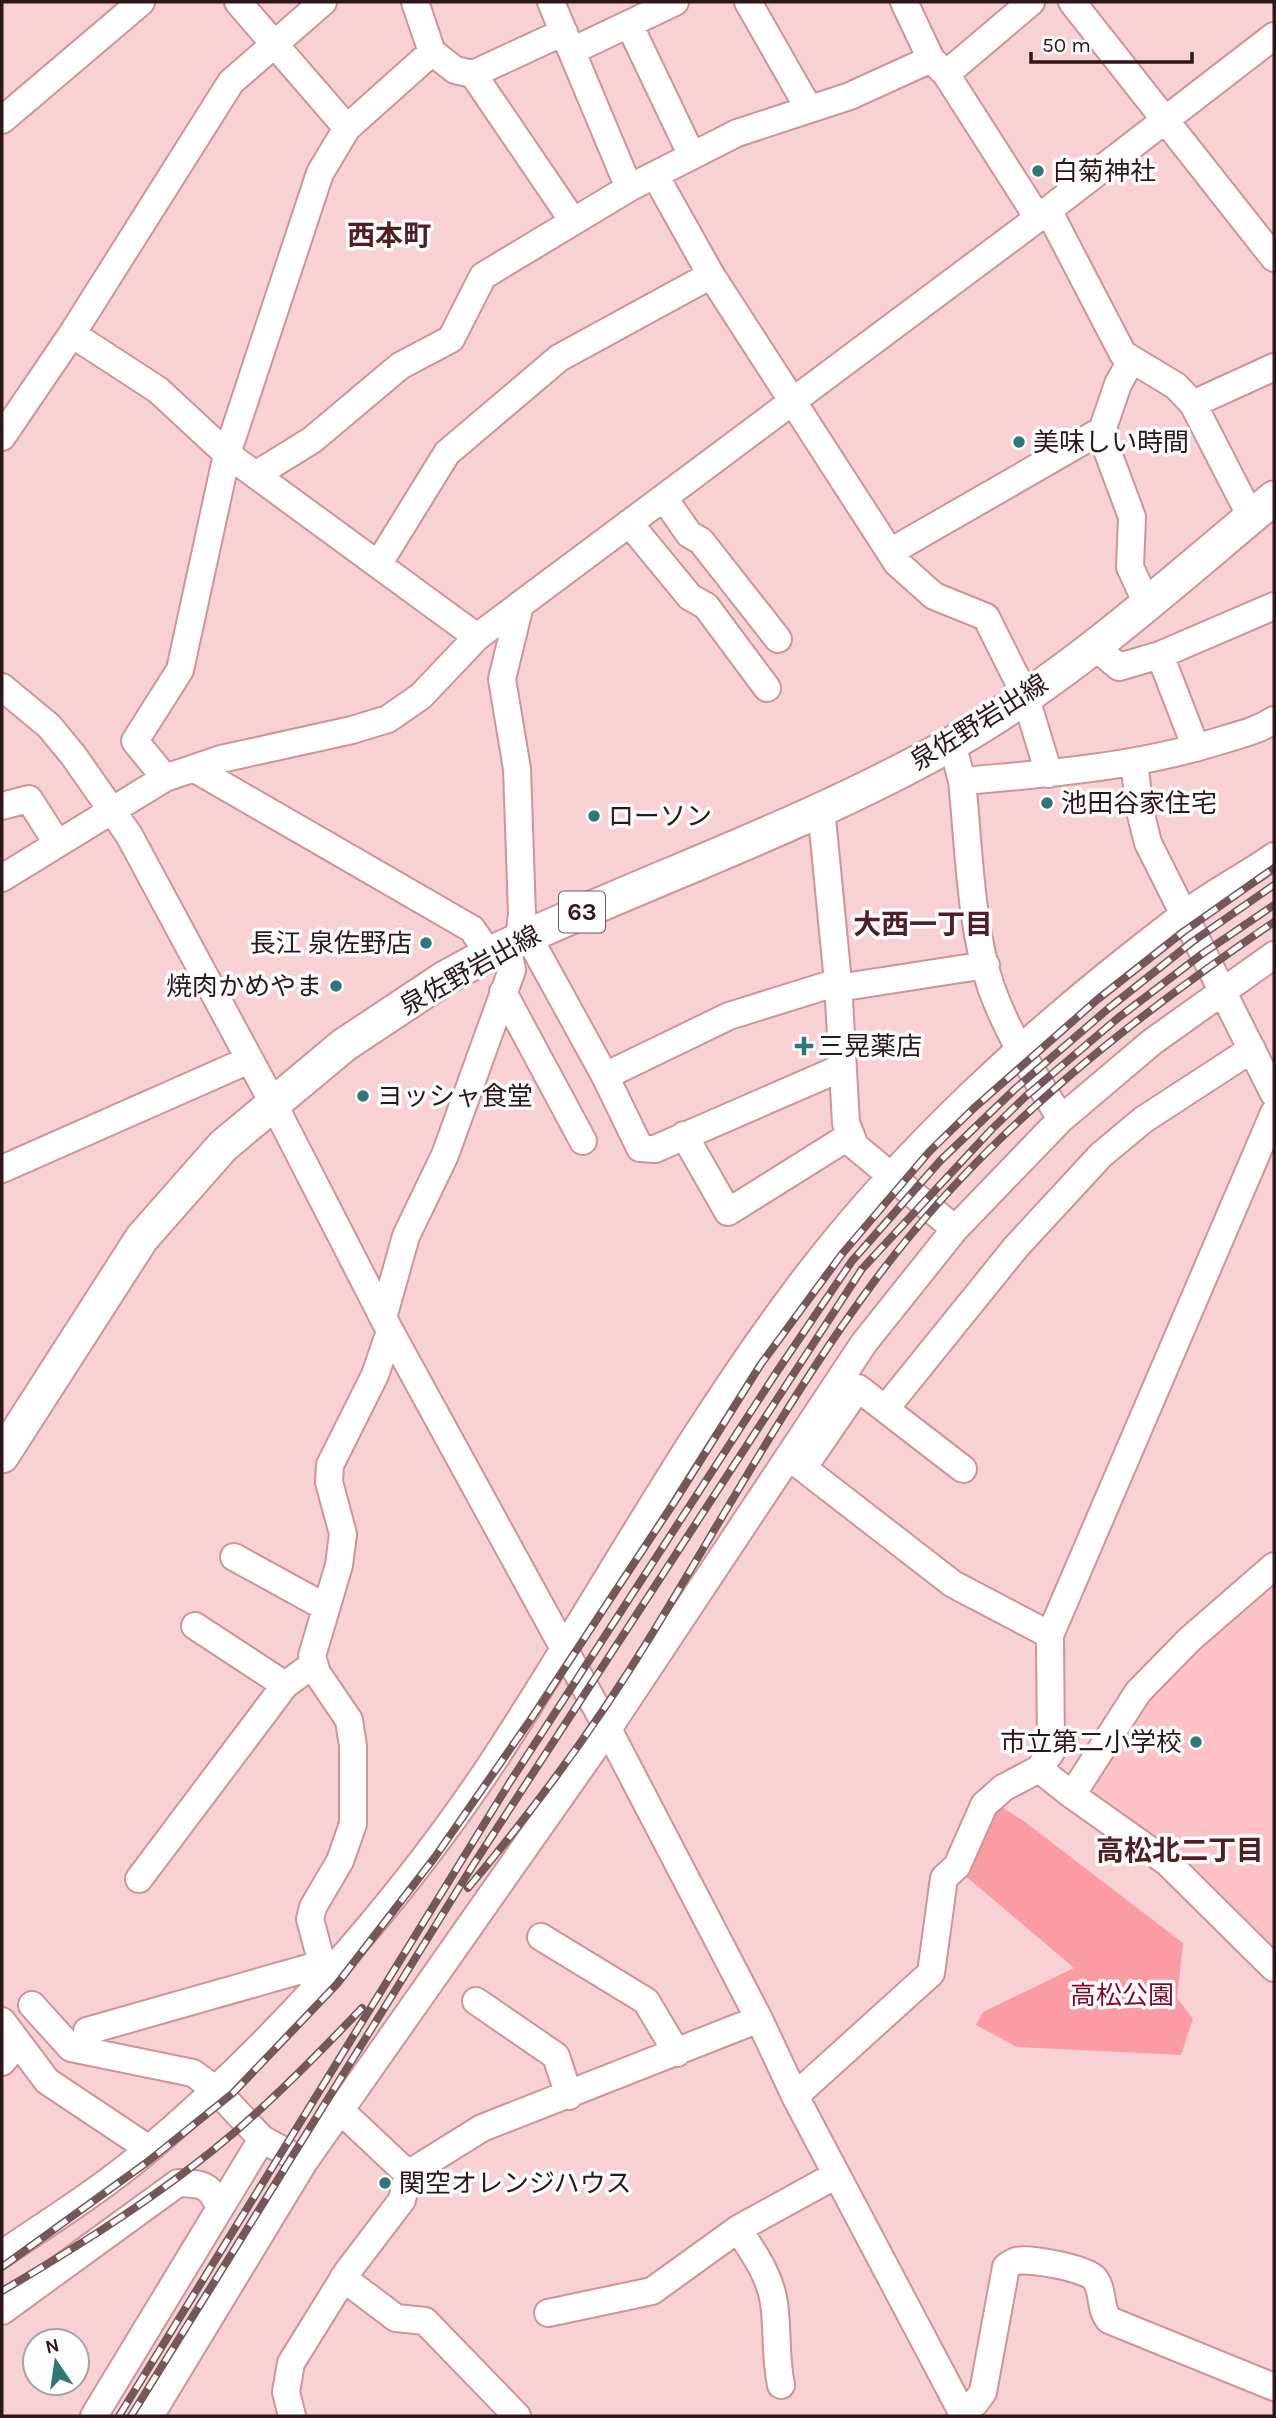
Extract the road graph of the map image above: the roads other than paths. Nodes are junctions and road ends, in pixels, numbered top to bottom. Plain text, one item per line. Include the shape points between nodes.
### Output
1 (141, 2) edge
2 (238, 2) edge
3 (323, 2) edge
4 (415, 2) edge
5 (551, 2) edge
6 (676, 2) edge
7 (748, 2) edge
8 (904, 2) edge
9 (1031, 2) edge
10 (1072, 2) edge
11 (635, 15) edge
12 (1274, 36) edge
13 (568, 42) junction
14 (274, 44) junction
15 (432, 52) junction
16 (938, 66) junction
17 (473, 74) junction
18 (809, 109) junction
19 (2, 120) edge
20 (1165, 120) junction
21 (347, 128) junction
22 (692, 156) junction
23 (655, 174) junction
24 (629, 188) junction
25 (1043, 214) junction
26 (573, 221) junction
27 (1274, 258) edge
28 (711, 275) junction
29 (72, 334) junction
30 (1130, 361) junction
31 (1274, 367) edge
32 (793, 398) junction
33 (1193, 404) junction
34 (1104, 429) junction
35 (2, 437) edge
36 (227, 454) junction
37 (257, 474) junction
38 (664, 498) junction
39 (1263, 507) edge
40 (629, 523) junction
41 (890, 552) junction
42 (379, 563) junction
43 (1147, 604) junction
44 (520, 605) junction
45 (1274, 606) edge
46 (477, 636) junction
47 (778, 639) dead end
48 (1095, 647) junction
49 (1160, 655) junction
50 (2, 687) edge
51 (767, 688) dead end
52 (1026, 695) junction
53 (1270, 732) edge
54 (952, 743) junction
55 (1196, 748) junction
56 (1134, 762) junction
57 (195, 769) junction
58 (1049, 774) junction
59 (166, 778) junction
60 (962, 782) junction
61 (2, 806) edge
62 (821, 808) junction
63 (112, 810) junction
64 (57, 843) junction
65 (1274, 856) edge
66 (2, 878) edge
67 (1183, 915) junction
68 (511, 944) junction
69 (1274, 955) edge
70 (986, 965) junction
71 (838, 985) junction
72 (1223, 991) junction
73 (503, 992) junction
74 (1252, 1049) junction
75 (1020, 1051) junction
76 (249, 1060) junction
77 (841, 1068) junction
78 (604, 1076) junction
79 (1274, 1094) edge
80 (272, 1101) junction
81 (1274, 1113) edge
82 (1061, 1119) junction
83 (684, 1135) junction
84 (850, 1135) junction
85 (583, 1141) dead end
86 (1270, 1144) edge
87 (2, 1169) edge
88 (890, 1175) junction
89 (955, 1229) junction
90 (386, 1324) junction
91 (887, 1408) junction
92 (2, 1456) edge
93 (796, 1462) junction
94 (963, 1469) dead end
95 (776, 1509) dead end
96 (234, 1557) dead end
97 (1274, 1566) edge
98 (325, 1607) junction
99 (195, 1626) dead end
100 (1050, 1635) junction
101 (563, 1652) junction
102 (314, 1664) junction
103 (285, 1685) junction
104 (608, 1729) junction
105 (1039, 1769) junction
106 (1072, 1795) junction
107 (139, 1878) dead end
108 (541, 1937) dead end
109 (326, 1966) junction
110 (1274, 1968) edge
111 (476, 2001) dead end
112 (32, 2005) dead end
113 (759, 2019) junction
114 (2, 2021) edge
115 (87, 2031) dead end
116 (10, 2052) edge
117 (677, 2053) junction
118 (216, 2090) junction
119 (569, 2096) junction
120 (795, 2096) junction
121 (340, 2110) junction
122 (262, 2138) junction
123 (149, 2149) junction
124 (304, 2162) junction
125 (408, 2174) junction
126 (836, 2175) junction
127 (220, 2208) junction
128 (738, 2229) junction
129 (2, 2254) edge
130 (343, 2278) junction
131 (2, 2311) edge
132 (548, 2313) dead end
133 (781, 2385) dead end
134 (1274, 2387) edge
135 (962, 2413) edge
136 (94, 2416) edge
137 (150, 2416) edge
138 (292, 2416) edge
139 (517, 2416) edge

1 - 19 street
2 - 14 street
3 - 14 street
4 - 15 street
5 - 13 street
6 - 11 street
7 - 18 street
8 - 16 street
9 - 16 street
10 - 20 street
11 - 13 street
11 - 22 street
12 - 20 street
13 - 17 street
13 - 24 street
14 - 21 street
14 - 29 street via 231,82
15 - 17 street via 455,70
15 - 21 street
16 - 18 street
16 - 25 street
17 - 26 street
18 - 22 street via 737,133
20 - 25 street
20 - 27 street
21 - 36 street via 320,173
22 - 23 street
23 - 24 street
23 - 28 street
24 - 26 street
25 - 30 street
25 - 32 street
26 - 37 street via 483,276 450,339 400,366 313,440
28 - 32 street
28 - 42 street via 559,358 447,453
29 - 35 street
29 - 36 street via 158,390
30 - 33 street via 1176,386
30 - 34 street
31 - 33 street
32 - 38 street
32 - 41 street
33 - 39 street
34 - 41 street
34 - 43 street via 1108,459 1132,517 1130,567
36 - 37 street
36 - 59 street via 180,670 135,741
37 - 42 street
38 - 40 street
38 - 47 street
39 - 43 main road, 泉佐野岩出線 / 63
40 - 44 street
40 - 51 street via 690,597 706,606
41 - 52 street via 934,596 986,617
42 - 46 street
43 - 48 main road, 泉佐野岩出線 / 63
44 - 46 street
44 - 68 street via 502,679 517,769 522,914
45 - 49 street
46 - 57 street via 421,696 388,719
48 - 49 street via 1119,667
48 - 52 main road, 泉佐野岩出線 / 63
49 - 55 street
50 - 63 street via 49,726
52 - 54 main road, 泉佐野岩出線 / 63
52 - 58 street
53 - 55 street
54 - 60 street
54 - 62 main road, 泉佐野岩出線 / 63
55 - 56 street
56 - 58 street
56 - 67 street via 1149,843
57 - 59 street
57 - 68 street via 472,929
58 - 60 street
59 - 63 street
60 - 70 street
61 - 64 street via 29,799
62 - 68 main road, 泉佐野岩出線 / 63
62 - 71 street
63 - 64 street
63 - 76 street
64 - 66 street
65 - 67 street
67 - 72 street
67 - 75 street via 1062,1011
68 - 73 street via 512,971
68 - 78 street
68 - 80 main road, 泉佐野岩出線 / 63 via 445,978 344,1045
69 - 72 street
70 - 71 street
70 - 75 street
71 - 77 street
71 - 78 street via 729,1016
72 - 74 street
72 - 82 street via 1152,1042
73 - 85 street
73 - 90 street via 445,1155 406,1236
74 - 79 street
74 - 91 street via 1143,1120 1101,1155 1016,1247
75 - 82 street
75 - 88 street
76 - 80 street
76 - 87 street
77 - 83 street
77 - 84 street
78 - 83 street via 640,1148 655,1149
80 - 90 street
80 - 92 main road, 泉佐野岩出線 / 63 via 223,1146 142,1238
81 - 86 street
82 - 89 street
83 - 84 street via 728,1212
84 - 88 street via 855,1146
86 - 100 street
88 - 89 street
88 - 101 street via 795,1292 722,1398
89 - 93 street via 863,1343
90 - 98 street via 374,1375 330,1465 329,1482 343,1534 339,1565
90 - 101 street
91 - 93 street via 858,1388
91 - 94 street
93 - 95 street
93 - 100 street via 953,1584
93 - 104 street
96 - 98 street
97 - 106 street via 1189,1639 1138,1692
98 - 102 street
99 - 103 street
100 - 105 street via 1051,1752
101 - 104 street
101 - 109 street via 485,1773 416,1868
102 - 103 street
102 - 109 street via 349,1720 353,1746 353,1824 310,1919
103 - 107 street
104 - 113 street
104 - 121 street
105 - 106 street
105 - 120 street via 1003,1788 984,1805 957,1867 944,1878 931,1973
106 - 110 street via 1168,1863
108 - 117 street via 646,2001
109 - 115 street
109 - 118 street via 280,2029
111 - 119 street via 556,2056
112 - 118 street via 71,2048 192,2073
113 - 117 street
113 - 120 street
114 - 116 street
116 - 123 street
117 - 119 street
118 - 122 street
118 - 123 street
119 - 125 street via 482,2128
120 - 126 street
121 - 124 street
121 - 125 street
122 - 124 street
122 - 127 street
123 - 129 street
124 - 137 street
125 - 130 street via 402,2200
126 - 128 street
126 - 135 street
127 - 131 street via 212,2191 199,2184 178,2183
127 - 136 street
128 - 132 street via 652,2291
128 - 133 street via 762,2267 774,2302
130 - 138 street via 292,2362 286,2392
130 - 139 street via 396,2318 425,2321
134 - 135 street via 1109,2320 1101,2310 1094,2278 1079,2268 1016,2261 1006,2267 984,2392

